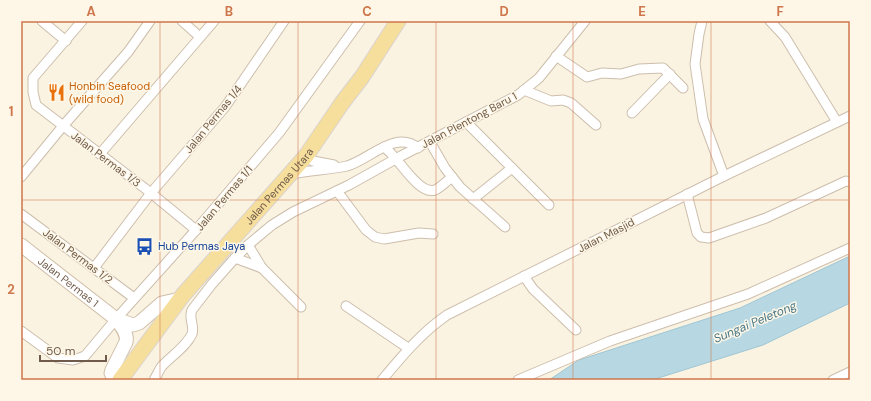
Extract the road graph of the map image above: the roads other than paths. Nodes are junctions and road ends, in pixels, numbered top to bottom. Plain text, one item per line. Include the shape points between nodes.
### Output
1 (42, 21) edge
2 (82, 21) edge
3 (150, 21) edge
4 (182, 21) edge
5 (214, 21) edge
6 (284, 21) edge
7 (360, 21) edge
8 (398, 21) edge
9 (585, 21) edge
10 (702, 21) edge
11 (770, 21) edge
12 (200, 37) junction
13 (66, 41) junction
14 (556, 56) junction
15 (670, 74) junction
16 (683, 88) dead end
17 (524, 90) junction
18 (632, 113) dead end
19 (850, 116) edge
20 (466, 122) junction
21 (837, 122) junction
22 (596, 125) dead end
23 (63, 126) junction
24 (430, 142) junction
25 (384, 146) junction
26 (418, 148) junction
27 (100, 154) junction
28 (306, 156) junction
29 (396, 158) junction
30 (349, 165) junction
31 (512, 168) junction
32 (290, 174) junction
33 (724, 176) junction
34 (21, 177) edge
35 (452, 177) junction
36 (850, 182) edge
37 (337, 191) junction
38 (151, 193) junction
39 (687, 194) junction
40 (473, 199) junction
41 (549, 205) dead end
42 (21, 214) edge
43 (505, 227) dead end
44 (196, 230) junction
45 (433, 234) dead end
46 (21, 245) edge
47 (248, 245) junction
48 (850, 248) edge
49 (234, 258) junction
50 (94, 268) junction
51 (262, 268) junction
52 (524, 276) junction
53 (134, 298) junction
54 (180, 299) junction
55 (346, 306) dead end
56 (301, 307) dead end
57 (116, 319) junction
58 (576, 330) dead end
59 (21, 331) edge
60 (408, 348) junction
61 (850, 372) edge
62 (115, 380) edge
63 (120, 380) edge
64 (154, 380) edge
65 (382, 380) edge
66 (518, 380) edge
67 (833, 380) edge

1 - 13 street
2 - 13 street
3 - 23 street via 128,52
4 - 12 street
5 - 12 street
6 - 38 street, Jalan Permas 1/4 via 225,107
7 - 44 street, Jalan Permas 1/1 via 278,133
8 - 28 main road, Jalan Permas Utara
9 - 14 street, Jalan Plentong Baru 1
10 - 33 street via 695,64 697,80 703,119
11 - 21 street via 786,37
12 - 27 street
13 - 23 street, Jalan Permas 1/3 via 33,78 36,105
14 - 15 street via 587,77 654,68 663,68
14 - 17 street, Jalan Plentong Baru 1 via 539,78
15 - 16 street
15 - 18 street
17 - 20 street, Jalan Plentong Baru 1
17 - 22 street via 546,99 572,103
19 - 21 street, Jalan Masjid
20 - 24 street, Jalan Plentong Baru 1
20 - 31 street
21 - 33 street, Jalan Masjid
23 - 27 street, Jalan Permas 1/3
23 - 34 street
24 - 26 street, Jalan Plentong Baru 1
24 - 35 street
25 - 26 street, Jalan Plentong Baru 1 via 405,141
25 - 29 street
25 - 30 street, Jalan Plentong Baru 1
26 - 29 street, Jalan Plentong Baru 1
27 - 38 street, Jalan Permas 1/3
28 - 30 street, Jalan Plentong Baru 1 via 322,163
28 - 32 main road, Jalan Permas Utara
29 - 35 street via 410,177 431,191
29 - 37 street, Jalan Plentong Baru 1
30 - 32 street, Jalan Plentong Baru 1
31 - 40 street
31 - 41 street
32 - 54 main road, Jalan Permas Utara
33 - 39 street, Jalan Masjid
35 - 40 street
36 - 39 street via 846,181 766,218 709,238 701,237 697,232
37 - 45 street via 366,230 375,237 384,239 419,233
37 - 47 street, Jalan Plentong Baru 1 via 293,212
38 - 44 street, Jalan Permas 1/3
38 - 50 street, Jalan Permas 1/4
39 - 52 street, Jalan Masjid
40 - 43 street
42 - 50 street, Jalan Permas 1/2
44 - 53 street, Jalan Permas 1/1
46 - 57 street, Jalan Permas 1
47 - 49 street, Jalan Plentong Baru 1
47 - 51 street
48 - 66 street via 748,294 610,341
49 - 51 street
49 - 64 street, Jalan Plentong Baru 1 via 192,310 192,334 162,367
50 - 53 street, Jalan Permas 1/2
51 - 56 street
52 - 58 street via 533,289
52 - 60 street, Jalan Masjid via 447,315
53 - 57 street, Jalan Permas 1/1
54 - 57 street, Jalan Permas 1 via 162,303 139,323 133,325
54 - 63 main road, Jalan Permas Utara
55 - 60 street
57 - 59 street, Jalan Permas 1/1 via 85,356 73,360 58,358
57 - 62 street, Jalan Permas 1 via 127,338 112,370
60 - 65 street, Jalan Masjid
61 - 67 street

